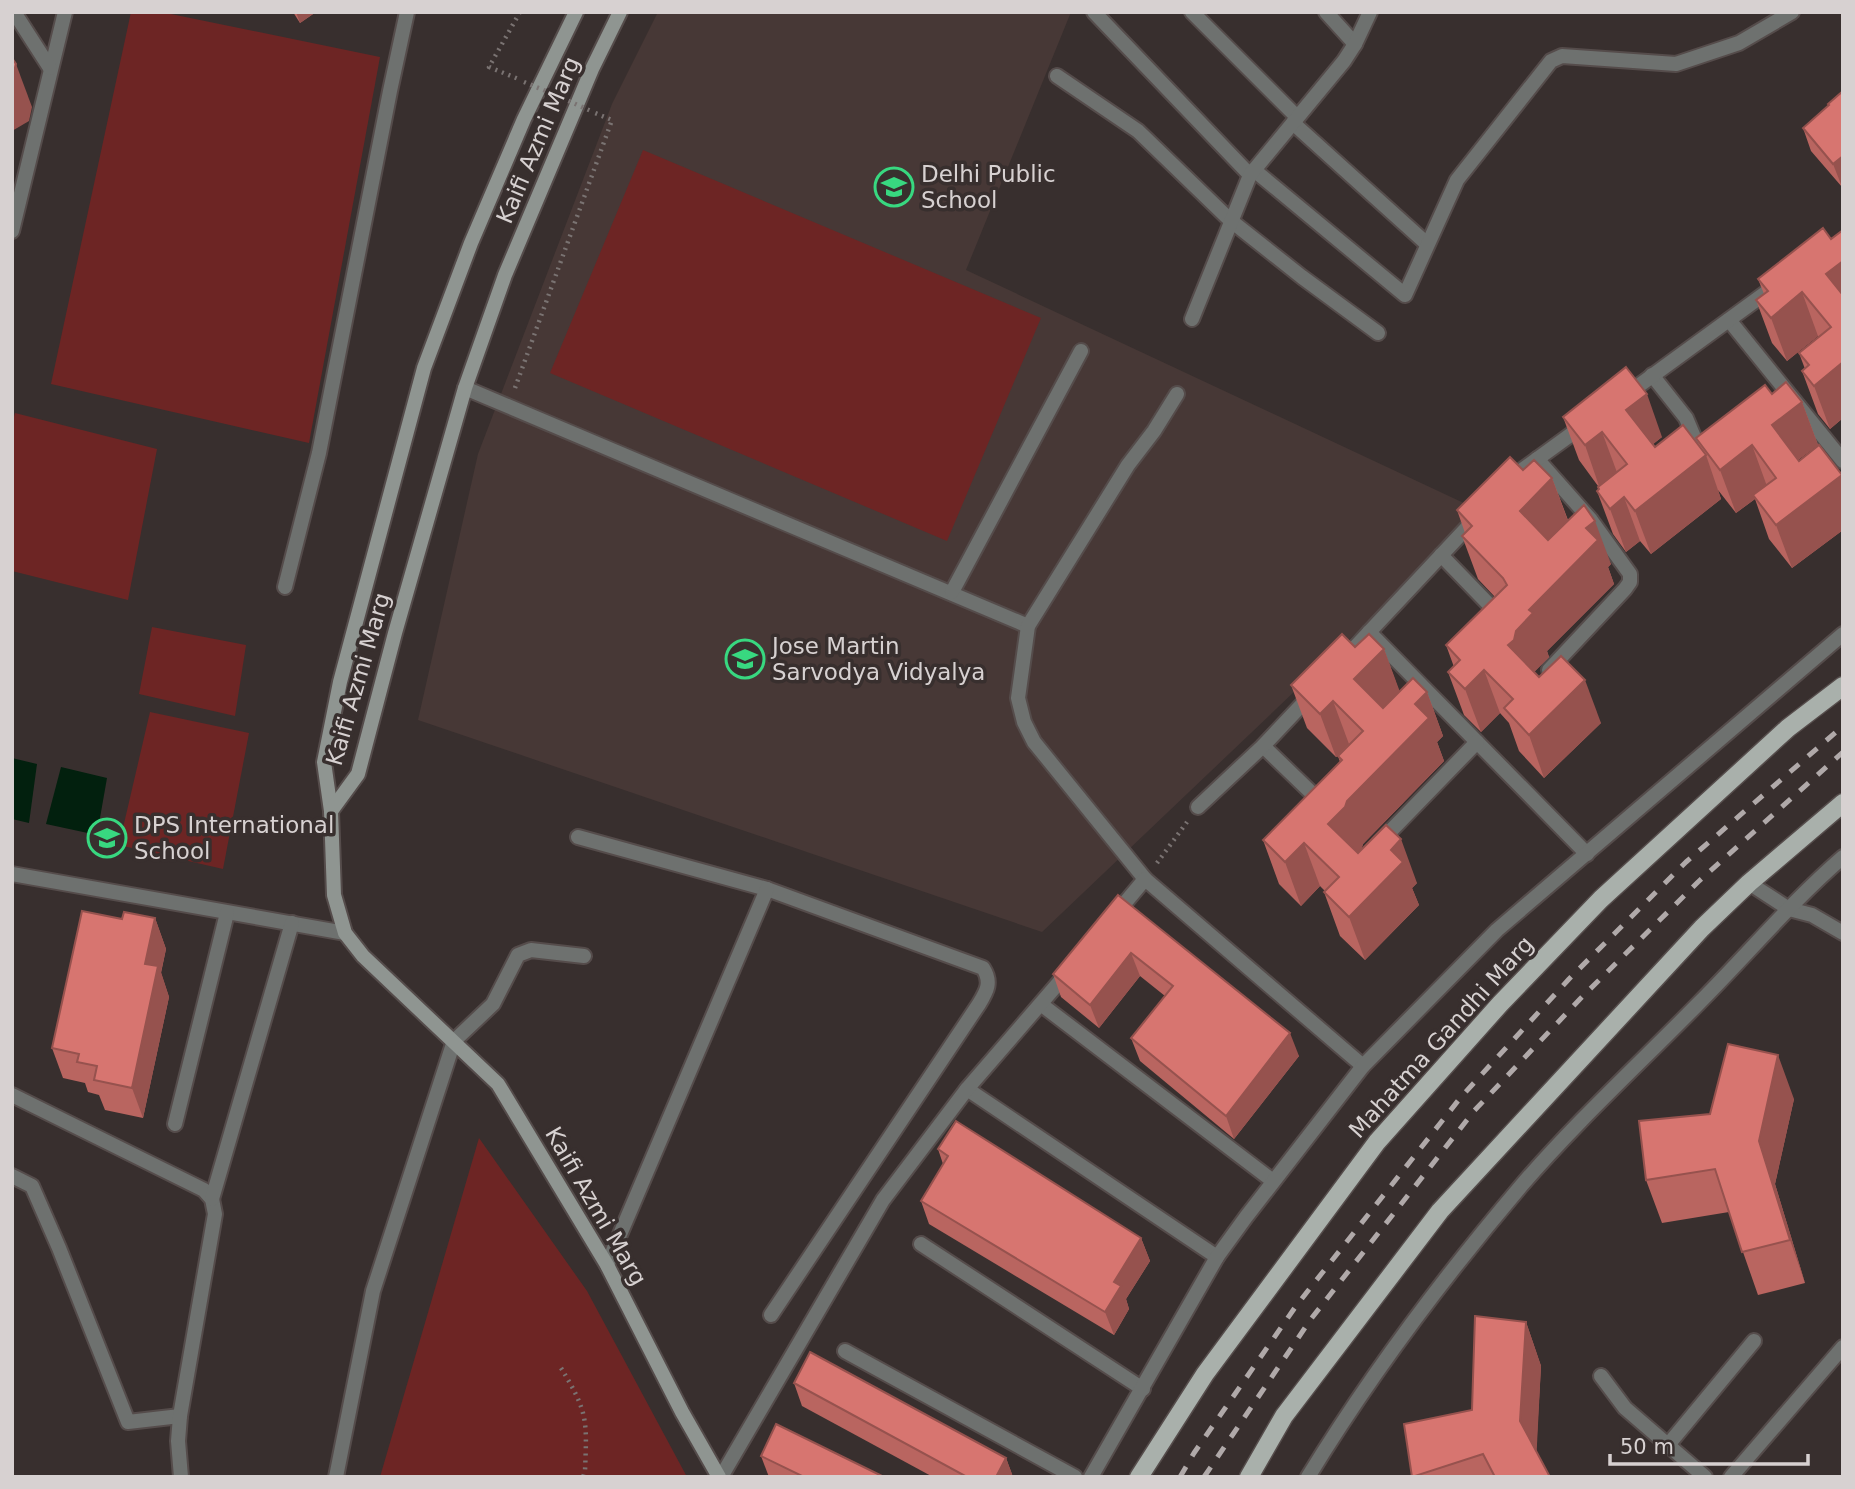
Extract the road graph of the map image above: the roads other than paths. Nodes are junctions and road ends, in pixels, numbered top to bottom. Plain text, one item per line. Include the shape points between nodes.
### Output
1 (14, 12) edge
2 (65, 12) edge
3 (407, 12) edge
4 (576, 12) edge
5 (621, 12) edge
6 (1094, 12) edge
7 (1192, 12) edge
8 (1326, 12) edge
9 (1370, 12) edge
10 (1792, 12) edge
11 (1355, 44) junction
12 (50, 68) junction
13 (1057, 76) dead end
14 (1295, 120) junction
15 (1252, 172) junction
16 (1230, 219) junction
17 (12, 231) edge
18 (1427, 244) junction
19 (1781, 282) edge
20 (1192, 319) dead end
21 (1729, 320) junction
22 (1378, 333) dead end
23 (1081, 351) dead end
24 (1652, 375) junction
25 (465, 388) junction
26 (1177, 394) dead end
27 (1537, 459) junction
28 (1843, 461) edge
29 (1677, 467) edge
30 (1501, 491) edge
31 (1484, 509) edge
32 (1441, 555) junction
33 (285, 587) dead end
34 (952, 592) junction
35 (1028, 626) junction
36 (1512, 628) edge
37 (1369, 632) junction
38 (1843, 634) edge
39 (1539, 681) edge
40 (1843, 686) edge
41 (1477, 742) junction
42 (1263, 746) junction
43 (1843, 803) edge
44 (1198, 807) road end
45 (1325, 807) edge
46 (331, 811) junction
47 (578, 837) dead end
48 (1370, 851) edge
49 (1587, 854) junction
50 (1843, 857) edge
51 (12, 874) edge
52 (1145, 879) junction
53 (1749, 883) junction
54 (767, 889) junction
55 (1789, 909) junction
56 (228, 913) junction
57 (292, 923) junction
58 (1104, 929) edge
59 (345, 933) junction
60 (1843, 933) edge
61 (584, 956) dead end
62 (1077, 961) edge
63 (1042, 1005) junction
64 (454, 1041) junction
65 (1363, 1066) junction
66 (967, 1088) junction
67 (12, 1095) edge
68 (175, 1124) dead end
69 (12, 1176) edge
70 (1273, 1181) junction
71 (212, 1199) junction
72 (921, 1244) dead end
73 (1217, 1258) junction
74 (607, 1265) junction
75 (771, 1315) dead end
76 (1754, 1341) dead end
77 (1843, 1347) edge
78 (845, 1351) dead end
79 (1601, 1376) dead end
80 (1143, 1389) junction
81 (180, 1416) junction
82 (1668, 1445) junction
83 (181, 1477) edge
84 (335, 1477) edge
85 (720, 1477) edge
86 (1075, 1477) edge
87 (1091, 1477) edge
88 (1139, 1477) edge
89 (1249, 1477) edge
90 (1308, 1477) edge
91 (1705, 1477) edge
92 (1731, 1477) edge

1 - 12 street
2 - 12 street
3 - 33 street via 319,453
4 - 46 street via 476,230 424,368 330,731 324,762
5 - 25 street, Kaifi Azmi Marg via 592,69 505,275
6 - 15 street
7 - 14 street
8 - 11 street
9 - 11 street
10 - 18 street via 1739,43 1676,64 1562,56 1551,61 1457,180
11 - 14 street
12 - 17 street
13 - 16 street via 1138,131
14 - 15 street
14 - 18 street
15 - 16 street
15 - 18 street via 1405,295
16 - 20 street
16 - 22 street
19 - 21 street
21 - 24 street
21 - 28 street
23 - 34 street
24 - 27 street
24 - 29 street via 1695,437
25 - 34 street
25 - 46 street, Kaifi Azmi Marg via 358,774
26 - 35 street
27 - 30 street
27 - 39 street via 1620,558 1630,582
31 - 32 street
32 - 36 street
32 - 37 street
34 - 35 street
35 - 52 street via 1018,698 1024,722 1034,742
37 - 41 street
37 - 42 street
38 - 49 street
40 - 88 main road, Mahatma Gandhi Marg via 1788,728 1601,900 1385,1132 1205,1374
41 - 48 street
41 - 49 street
42 - 44 street
42 - 45 street
43 - 53 main road
46 - 59 street, Kaifi Azmi Marg via 334,895
47 - 54 street
49 - 65 street via 1497,930
50 - 55 street
51 - 56 street
52 - 58 street
52 - 65 street
53 - 55 street
53 - 89 main road via 1440,1212 1284,1416
54 - 74 street
54 - 75 street via 983,968 989,977 988,990 979,1004
55 - 60 street
55 - 90 street via 1522,1185 1420,1311
56 - 57 street
56 - 68 street
57 - 59 street
57 - 71 street
59 - 64 street, Kaifi Azmi Marg via 363,956
61 - 64 street via 531,950 518,955 493,1004
62 - 63 street
63 - 66 street
63 - 70 street
64 - 74 street, Kaifi Azmi Marg via 498,1084
64 - 84 street via 373,1291
65 - 70 street
66 - 73 street
66 - 85 street via 883,1200
67 - 71 street via 204,1190
69 - 81 street via 32,1186 128,1422
70 - 73 street
71 - 81 street via 215,1214
72 - 80 street
73 - 80 street
74 - 85 street, Kaifi Azmi Marg
76 - 82 street
77 - 92 street
78 - 86 street
79 - 82 street via 1625,1408
80 - 87 street
81 - 83 street
82 - 91 street

